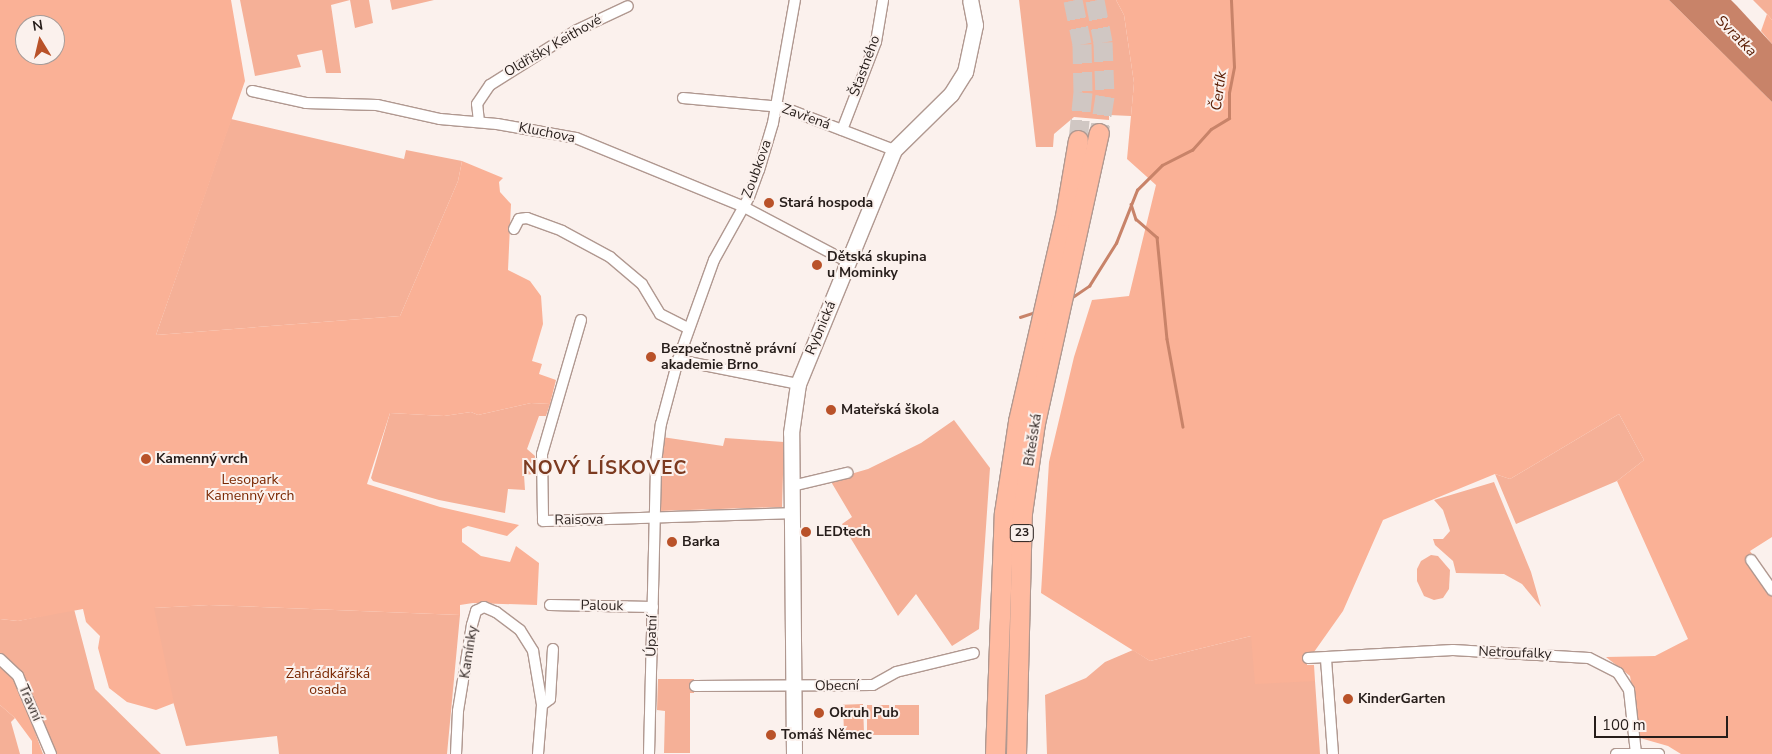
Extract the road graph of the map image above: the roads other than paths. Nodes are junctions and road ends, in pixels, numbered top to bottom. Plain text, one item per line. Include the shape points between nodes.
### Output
1 (794, 0) edge
2 (883, 0) edge
3 (970, 0) edge
4 (628, 6) dead end
5 (252, 92) dead end
6 (683, 98) dead end
7 (776, 106) junction
8 (478, 122) junction
9 (842, 130) junction
10 (1099, 133) tunnel mouth
11 (1078, 140) tunnel mouth
12 (894, 150) junction
13 (742, 206) junction
14 (514, 229) dead end
15 (848, 262) junction
16 (581, 320) dead end
17 (688, 328) junction
18 (678, 360) junction
19 (798, 384) junction
20 (847, 473) dead end
21 (792, 486) junction
22 (792, 513) junction
23 (655, 518) junction
24 (1751, 560) dead end
25 (1772, 590) edge
26 (550, 604) dead end
27 (653, 607) junction
28 (553, 649) dead end
29 (974, 653) dead end
30 (1308, 658) dead end
31 (0, 659) edge
32 (1326, 659) junction
33 (695, 686) dead end
34 (794, 686) junction
35 (542, 705) junction
36 (1636, 753) junction
37 (51, 754) edge
38 (456, 754) edge
39 (538, 754) edge
40 (649, 754) edge
41 (794, 754) edge
42 (995, 754) edge
43 (1016, 754) edge
44 (1333, 754) edge
45 (1616, 754) edge
46 (1659, 754) edge

1 - 7 street, Zoubkova
2 - 9 street, Šťastného via 876,42
3 - 12 street, Rybnická via 975,25 965,72 951,94
4 - 8 street, Oldřišky Keithové via 577,30 497,79 477,104
5 - 8 street, Kluchova via 306,103 377,105 440,119
6 - 7 street, Zavřená
7 - 9 street, Zavřená
7 - 13 street, Zoubkova via 760,170
8 - 13 street, Kluchova via 576,138
9 - 12 street, Zavřená
10 - 43 highway, Bítešská / 23 via 1035,423 1022,513
11 - 42 highway, Bítešská / 23 via 1065,216 1018,421 1004,513
12 - 15 street, Rybnická
13 - 15 street, Kluchova
13 - 17 street, Zoubkova via 714,260
14 - 17 street via 519,219 527,218 562,231 610,257 642,284 660,314
15 - 19 street, Rybnická
16 - 23 street, Raisova via 542,454 543,521
17 - 18 street, Zoubkova
18 - 19 street
18 - 23 street, Zoubkova via 657,445
19 - 21 street, Rybnická via 791,433
20 - 21 street
21 - 22 street, Rybnická
22 - 23 street, Raisova
22 - 34 street, Rybnická
23 - 27 street, Úpatní
24 - 25 street
26 - 27 street, Palouk
27 - 40 street, Úpatní
28 - 35 street via 550,699
29 - 34 street, Obecní via 896,672 873,685
30 - 32 street, Netroufalky
31 - 37 street, Travní via 18,676
32 - 36 street, Netroufalky via 1453,650 1589,658 1618,673 1629,690
32 - 44 street
33 - 34 street, Obecní
34 - 41 street, Rybnická
35 - 38 street, Kamínky via 529,641 496,612 480,607 474,616 458,711
35 - 39 street, Kamínky
36 - 45 street
36 - 46 street

